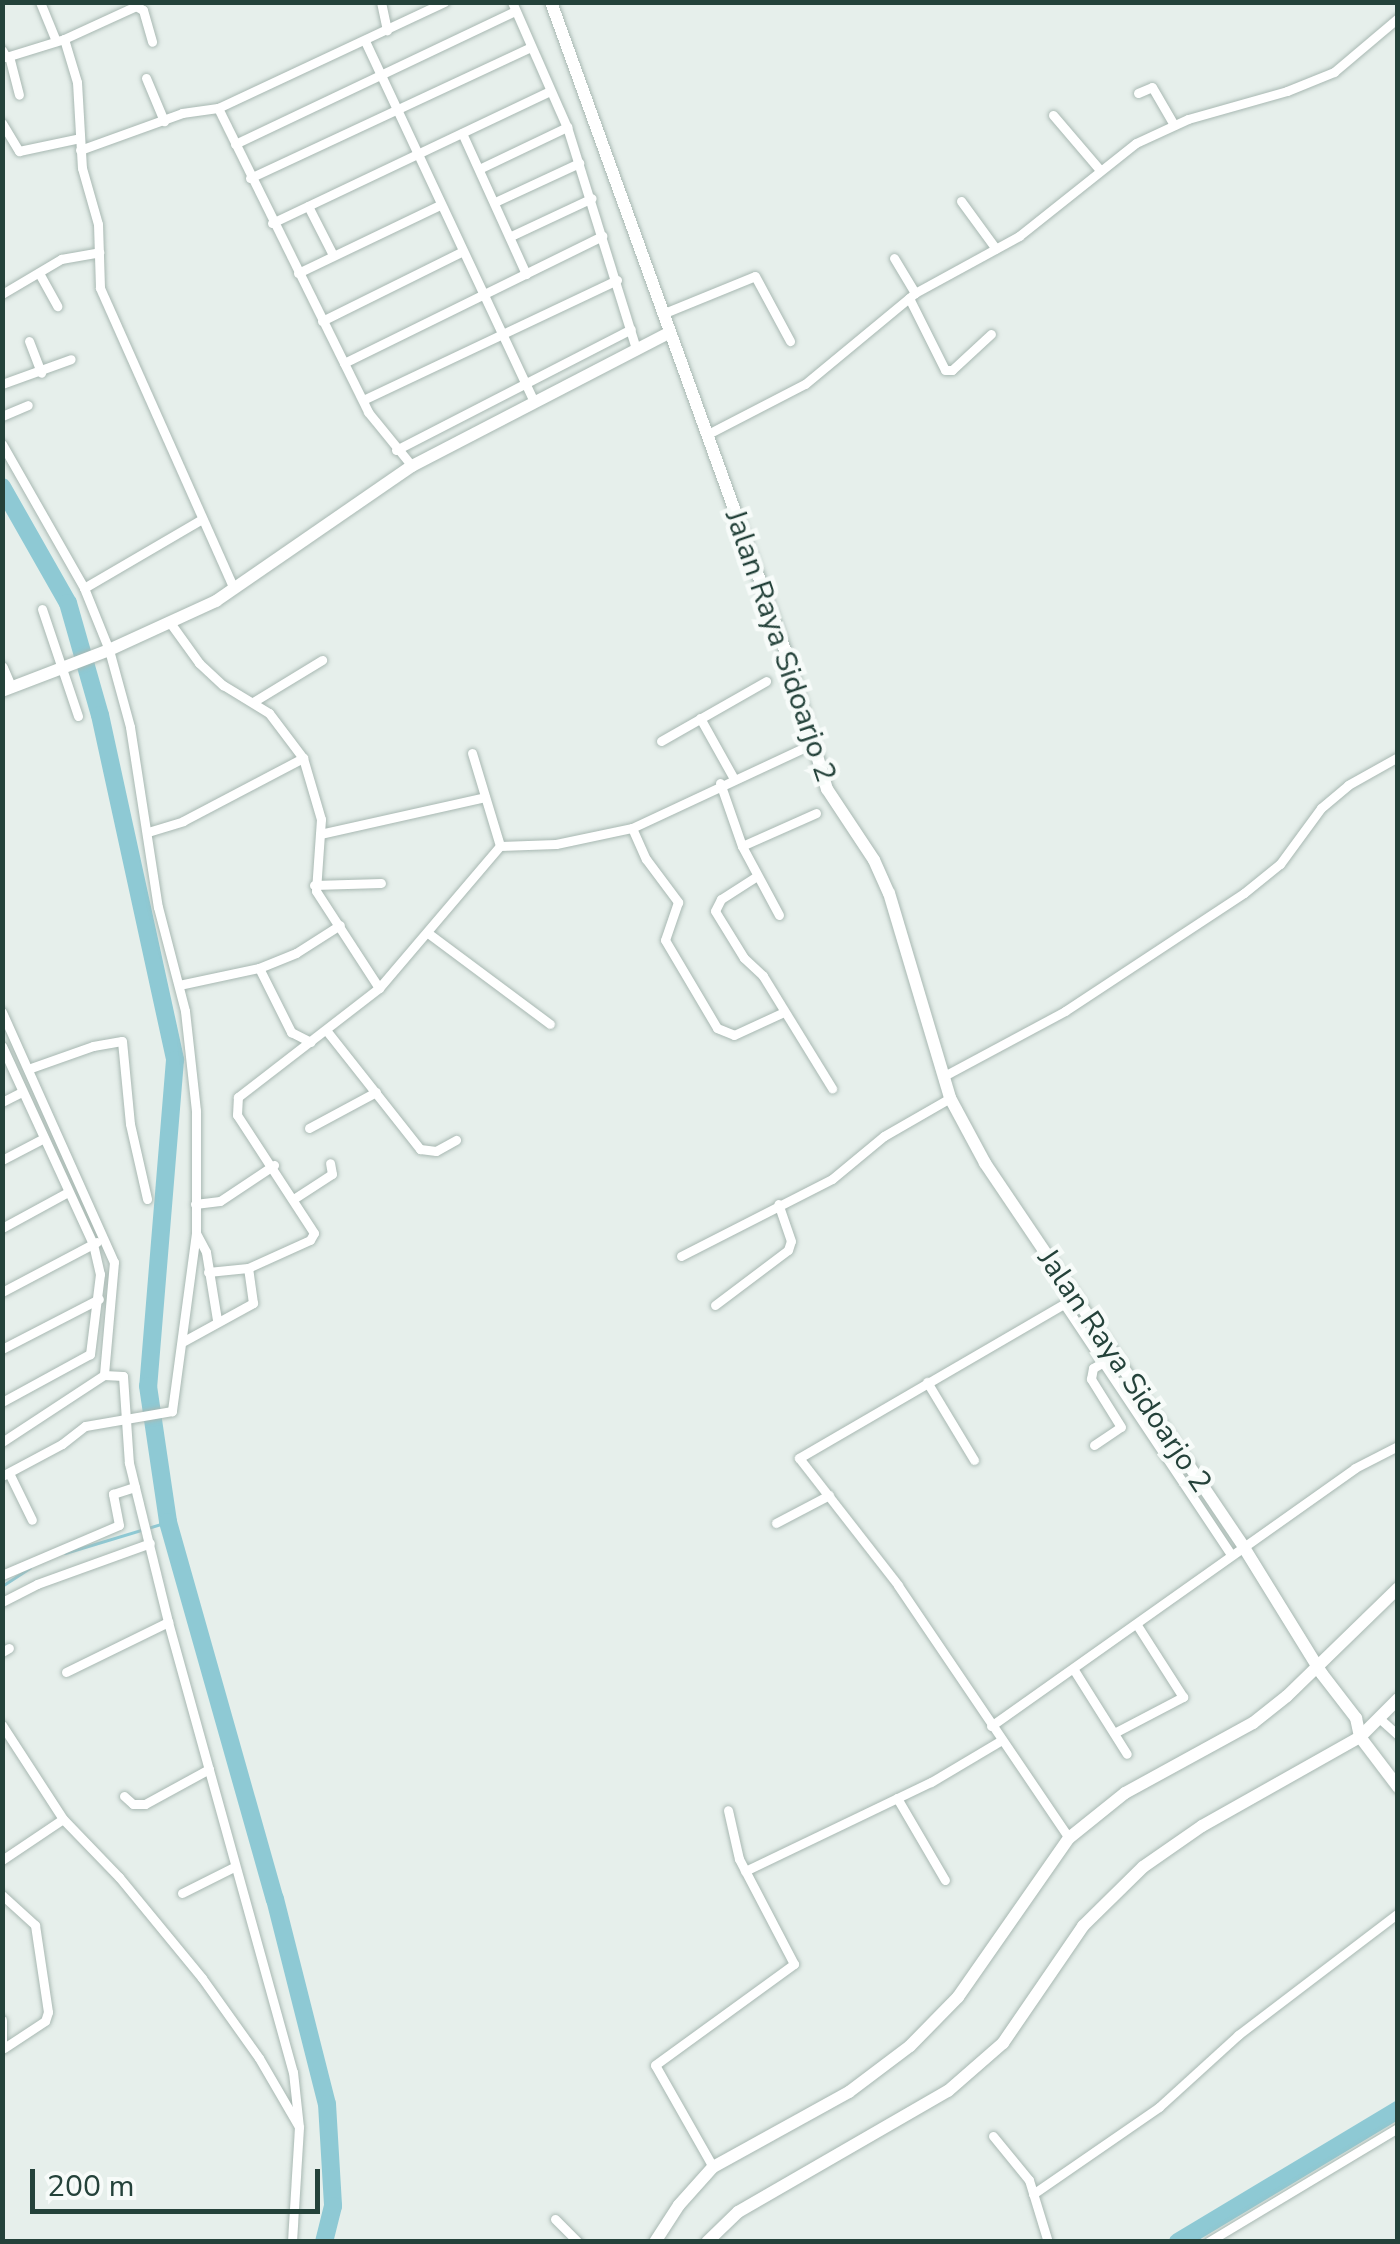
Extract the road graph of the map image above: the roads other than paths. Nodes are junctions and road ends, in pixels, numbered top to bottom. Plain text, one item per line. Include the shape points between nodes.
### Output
1 (40, 2) edge
2 (382, 2) edge
3 (444, 2) edge
4 (552, 2) edge
5 (514, 6) edge
6 (1398, 18) edge
7 (387, 30) junction
8 (60, 40) junction
9 (366, 40) junction
10 (152, 42) dead end
11 (531, 47) junction
12 (5, 55) edge
13 (381, 75) junction
14 (146, 78) dead end
15 (550, 91) junction
16 (1138, 93) dead end
17 (19, 96) dead end
18 (218, 108) junction
19 (396, 110) junction
20 (1052, 114) dead end
21 (164, 121) junction
22 (2, 123) edge
23 (1174, 125) junction
24 (567, 127) junction
25 (462, 133) junction
26 (80, 144) junction
27 (235, 144) junction
28 (416, 155) junction
29 (579, 163) junction
30 (479, 169) junction
31 (1100, 170) junction
32 (250, 178) junction
33 (592, 198) junction
34 (495, 202) junction
35 (961, 202) dead end
36 (440, 204) junction
37 (308, 206) junction
38 (272, 223) junction
39 (511, 236) junction
40 (602, 236) junction
41 (996, 249) junction
42 (463, 251) junction
43 (99, 252) junction
44 (333, 256) junction
45 (894, 258) dead end
46 (298, 272) junction
47 (39, 273) junction
48 (526, 274) junction
49 (617, 280) junction
50 (2, 294) edge
51 (484, 294) junction
52 (912, 295) junction
53 (57, 306) dead end
54 (662, 314) junction
55 (322, 322) junction
56 (631, 329) junction
57 (503, 334) junction
58 (991, 334) dead end
59 (662, 336) junction
60 (29, 341) dead end
61 (790, 341) dead end
62 (636, 349) junction
63 (70, 359) dead end
64 (344, 363) junction
65 (41, 373) junction
66 (526, 383) junction
67 (2, 384) edge
68 (363, 400) junction
69 (534, 401) junction
70 (28, 405) dead end
71 (2, 416) edge
72 (706, 435) junction
73 (2, 444) edge
74 (396, 450) junction
75 (412, 466) junction
76 (202, 518) junction
77 (84, 588) junction
78 (234, 589) junction
79 (42, 609) dead end
80 (171, 624) junction
81 (105, 652) junction
82 (322, 660) dead end
83 (64, 667) junction
84 (2, 668) edge
85 (766, 681) dead end
86 (6, 689) edge
87 (253, 702) junction
88 (78, 716) dead end
89 (700, 718) junction
90 (661, 741) dead end
91 (806, 746) junction
92 (472, 753) dead end
93 (1398, 757) edge
94 (303, 758) junction
95 (734, 777) junction
96 (720, 783) junction
97 (485, 798) junction
98 (816, 813) dead end
99 (632, 828) junction
100 (148, 832) junction
101 (320, 834) junction
102 (500, 846) junction
103 (742, 846) junction
104 (758, 876) junction
105 (380, 883) dead end
106 (315, 888) junction
107 (779, 916) dead end
108 (340, 925) junction
109 (428, 933) junction
110 (259, 968) junction
111 (179, 986) junction
112 (379, 988) junction
113 (2, 1012) edge
114 (784, 1012) junction
115 (550, 1024) dead end
116 (326, 1030) junction
117 (311, 1042) junction
118 (2, 1046) edge
119 (28, 1068) junction
120 (944, 1076) junction
121 (832, 1088) dead end
122 (22, 1092) junction
123 (376, 1092) junction
124 (945, 1101) junction
125 (2, 1102) edge
126 (309, 1128) dead end
127 (55, 1131) junction
128 (43, 1138) junction
129 (456, 1140) dead end
130 (2, 1160) edge
131 (330, 1164) dead end
132 (274, 1166) junction
133 (68, 1192) junction
134 (295, 1198) junction
135 (147, 1200) dead end
136 (196, 1204) junction
137 (778, 1204) junction
138 (2, 1228) edge
139 (196, 1233) junction
140 (98, 1242) junction
141 (681, 1256) dead end
142 (248, 1268) junction
143 (208, 1272) junction
144 (2, 1292) edge
145 (99, 1299) junction
146 (1069, 1302) junction
147 (715, 1304) dead end
148 (218, 1320) junction
149 (184, 1341) junction
150 (2, 1349) edge
151 (90, 1354) junction
152 (106, 1354) junction
153 (1102, 1363) junction
154 (104, 1375) junction
155 (927, 1382) junction
156 (2, 1402) edge
157 (131, 1419) junction
158 (2, 1442) edge
159 (1094, 1444) dead end
160 (1398, 1446) edge
161 (974, 1460) dead end
162 (6, 1474) edge
163 (135, 1487) junction
164 (829, 1495) junction
165 (32, 1520) dead end
166 (776, 1523) dead end
167 (149, 1540) junction
168 (1237, 1551) junction
169 (2, 1575) edge
170 (1398, 1588) edge
171 (2, 1602) edge
172 (168, 1622) junction
173 (1137, 1625) junction
174 (1074, 1670) junction
175 (66, 1672) dead end
176 (1323, 1674) junction
177 (1398, 1700) edge
178 (1379, 1718) junction
179 (2, 1725) edge
180 (990, 1726) junction
181 (1116, 1732) junction
182 (1398, 1735) edge
183 (1360, 1738) junction
184 (1000, 1741) junction
185 (1128, 1754) dead end
186 (209, 1769) junction
187 (1398, 1787) edge
188 (124, 1796) dead end
189 (897, 1798) junction
190 (728, 1810) dead end
191 (63, 1819) junction
192 (1069, 1838) junction
193 (2, 1860) edge
194 (234, 1867) junction
195 (745, 1871) junction
196 (216, 1878) junction
197 (945, 1880) dead end
198 (239, 1884) junction
199 (182, 1893) dead end
200 (2, 1895) edge
201 (1398, 1913) edge
202 (2, 2020) edge
203 (3, 2049) edge
204 (299, 2127) junction
205 (1398, 2128) edge
206 (993, 2136) dead end
207 (713, 2167) junction
208 (1032, 2194) junction
209 (556, 2219) dead end
210 (292, 2242) edge
211 (578, 2242) edge
212 (656, 2242) edge
213 (707, 2242) edge
214 (1048, 2242) edge
215 (1208, 2242) edge

1 - 8 street
2 - 7 street
3 - 7 street
4 - 54 street, Jalan Raya Sidoarjo 2
5 - 11 street
5 - 13 street
6 - 23 street via 1334,72
7 - 9 street
8 - 10 street via 138,6
8 - 12 street
8 - 26 street via 76,82
9 - 13 street
9 - 18 street
11 - 15 street
11 - 19 street
12 - 17 street
13 - 19 street
13 - 27 street
14 - 21 street
15 - 24 street
15 - 25 street
16 - 23 street via 1152,87
18 - 21 street
18 - 27 street
19 - 28 street
19 - 32 street
20 - 31 street
21 - 26 street
22 - 26 street via 20,151
23 - 31 street
24 - 29 street
24 - 30 street
25 - 28 street
25 - 30 street
26 - 43 street
27 - 32 street
28 - 36 street
28 - 37 street
29 - 33 street
29 - 34 street
30 - 34 street
31 - 41 street
32 - 38 street
33 - 39 street
33 - 40 street
34 - 39 street
35 - 41 street
36 - 42 street
36 - 44 street
37 - 38 street
37 - 44 street
38 - 46 street
39 - 48 street
40 - 48 street
40 - 49 street
41 - 52 street
42 - 51 street
42 - 55 street
43 - 47 street via 61,259
43 - 76 street via 100,288
44 - 46 street
45 - 52 street
46 - 55 street
47 - 50 street
47 - 53 street
48 - 51 street
49 - 56 street
49 - 57 street
51 - 57 street
51 - 64 street
52 - 58 street via 945,370
52 - 72 street via 805,384
54 - 59 street, Jalan Raya Sidoarjo 2
54 - 61 street via 755,276
55 - 64 street
56 - 62 street
56 - 66 street
57 - 66 street
57 - 68 street
59 - 62 street
59 - 72 street, Jalan Raya Sidoarjo 2
60 - 65 street
62 - 69 street
63 - 65 street
64 - 68 street
65 - 67 street
66 - 69 street
66 - 74 street
68 - 74 street
69 - 75 street
70 - 71 street
72 - 91 street, Jalan Raya Sidoarjo 2 via 789,661
73 - 77 street
74 - 75 street
75 - 78 street
76 - 77 street
76 - 78 street
77 - 81 street
78 - 80 street
79 - 83 street
80 - 81 street
80 - 87 street via 199,663
81 - 83 street
81 - 100 street via 130,727
82 - 87 street
83 - 86 street
83 - 88 street
84 - 86 street
85 - 89 street
87 - 94 street
89 - 90 street
89 - 95 street
91 - 95 street
91 - 120 street, Jalan Raya Sidoarjo 2 via 883,876
92 - 97 street
93 - 120 street via 1321,808 1280,864 1244,893 1065,1011
94 - 100 street via 184,821
94 - 101 street via 317,796
95 - 96 street
96 - 99 street
96 - 103 street
97 - 101 street
97 - 102 street
98 - 103 street
99 - 102 street via 556,844
99 - 114 street via 678,902 665,940 716,1028 734,1035
100 - 111 street
101 - 106 street
102 - 109 street
103 - 104 street
104 - 107 street
104 - 114 street via 715,911
105 - 106 street
106 - 108 street
108 - 110 street
108 - 112 street
109 - 112 street
109 - 115 street
110 - 111 street
110 - 117 street via 291,1032
111 - 136 street via 196,1110
112 - 116 street
113 - 119 street
114 - 121 street
116 - 117 street
116 - 123 street
117 - 132 street via 238,1097 236,1114
118 - 122 street
119 - 127 street
119 - 135 street via 122,1041
120 - 124 street, Jalan Raya Sidoarjo 2
122 - 125 street
122 - 128 street
123 - 126 street
123 - 129 street via 420,1149 436,1151
124 - 137 street via 884,1136 832,1179
124 - 146 street, Jalan Raya Sidoarjo 2
127 - 128 street
127 - 140 street
128 - 130 street
128 - 133 street
131 - 134 street via 332,1174
132 - 134 street
132 - 136 street via 220,1201
133 - 138 street
133 - 140 street
134 - 142 street via 312,1238
136 - 139 street
137 - 141 street
137 - 147 street via 788,1250
139 - 143 street
139 - 149 street
140 - 144 street
140 - 145 street
140 - 152 street via 116,1269
142 - 143 street
142 - 148 street via 254,1301
143 - 148 street
145 - 150 street
145 - 151 street
146 - 153 street
146 - 155 street
146 - 168 street, Jalan Raya Sidoarjo 2
148 - 149 street
149 - 157 street via 169,1414
151 - 152 street
151 - 156 street
152 - 154 street
153 - 159 street via 1091,1378 1121,1427
153 - 168 street
154 - 157 street via 124,1379
154 - 158 street
155 - 161 street
155 - 164 street via 800,1456
157 - 162 street via 84,1426
157 - 163 street
160 - 168 street via 1355,1468
162 - 165 street
163 - 167 street
163 - 169 street via 113,1494 119,1526
164 - 166 street
164 - 180 street via 898,1585
167 - 171 street
167 - 172 street
168 - 173 street
168 - 176 street, Jalan Raya Sidoarjo 2
170 - 176 street
172 - 175 street
172 - 186 street
173 - 174 street
173 - 181 street via 1183,1695
174 - 180 street
174 - 181 street
176 - 183 street, Jalan Raya Sidoarjo 2 via 1356,1718
176 - 192 street via 1253,1723 1125,1793
177 - 178 street
178 - 182 street
178 - 183 street
179 - 191 street
180 - 184 street
181 - 185 street
183 - 187 street, Jalan Raya Sidoarjo 2
183 - 213 street via 1202,1826 1143,1867 1083,1926 1002,2043 960,2082 738,2212
184 - 189 street
184 - 192 street
186 - 188 street via 146,1804
186 - 194 street
189 - 195 street
189 - 197 street
190 - 195 street
191 - 193 street
191 - 204 street via 202,1978
192 - 207 street via 958,1997 910,2046 848,2092
194 - 196 street
194 - 198 street
195 - 207 street via 794,1964 655,2064
196 - 198 street
196 - 199 street
198 - 204 street via 293,2072
200 - 203 street via 35,1925 48,2012 45,2021
201 - 208 street via 1238,2035 1160,2107
202 - 203 street
204 - 210 street
205 - 215 street
206 - 208 street via 1029,2180
207 - 212 street
208 - 214 street
209 - 211 street

